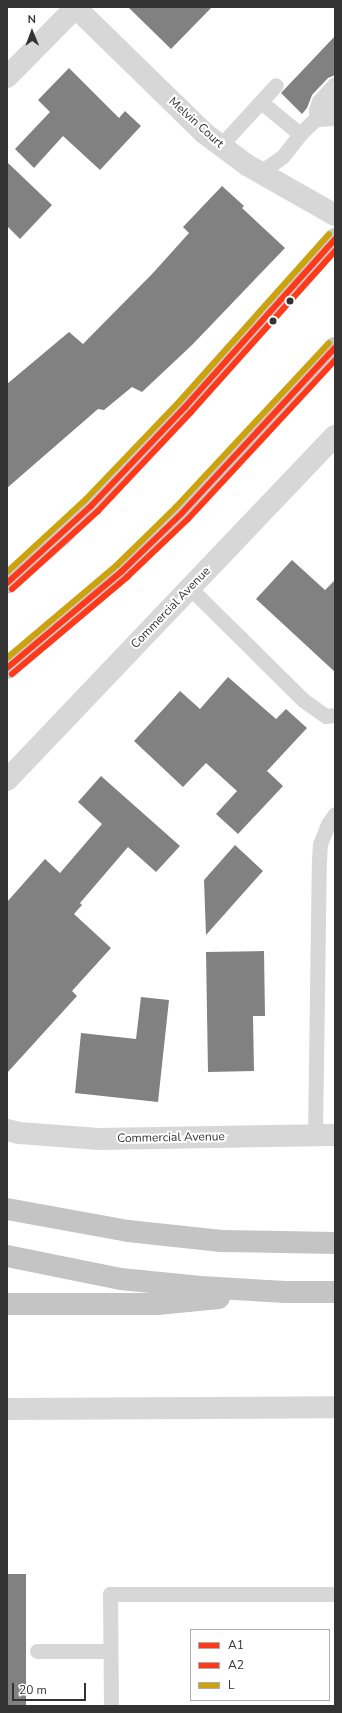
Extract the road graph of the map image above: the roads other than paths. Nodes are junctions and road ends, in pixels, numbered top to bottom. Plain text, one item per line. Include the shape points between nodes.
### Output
1 (76, 7) edge
2 (7, 77) edge
3 (335, 84) edge
4 (276, 85) dead end
5 (335, 100) edge
6 (261, 102) junction
7 (335, 118) edge
8 (317, 119) junction
9 (300, 134) junction
10 (221, 145) junction
11 (259, 172) junction
12 (335, 215) edge
13 (335, 239) edge
14 (335, 348) edge
15 (335, 436) edge
16 (7, 583) edge
17 (190, 588) junction
18 (7, 668) edge
19 (335, 715) edge
20 (7, 780) edge
21 (335, 814) edge
22 (7, 1130) edge
23 (325, 1136) edge
24 (7, 1209) edge
25 (335, 1243) edge
26 (7, 1256) edge
27 (286, 1292) junction
28 (335, 1292) edge
29 (7, 1304) edge
30 (335, 1407) edge
31 (7, 1409) edge
32 (335, 1594) edge
33 (37, 1651) dead end
34 (110, 1651) junction
35 (111, 1706) edge

1 - 2 street
1 - 10 street, Melvin Court via 204,133
3 - 8 lane via 319,101
4 - 6 lane
5 - 8 lane
6 - 9 lane
6 - 10 lane
7 - 8 lane
8 - 9 lane
9 - 11 lane via 283,156
10 - 11 street, Melvin Court
11 - 12 street, Melvin Court
13 - 16 main road via 185,407 92,505
14 - 18 main road via 171,523 122,571
15 - 17 street, Commercial Avenue
17 - 19 lane via 303,700 326,716
17 - 20 street, Commercial Avenue
21 - 23 lane via 320,844 319,862
22 - 23 street, Commercial Avenue via 99,1139
24 - 25 highway via 128,1231 222,1241
26 - 27 highway via 121,1278 201,1287
27 - 28 highway
27 - 29 highway via 157,1304
30 - 31 street
32 - 34 lane via 110,1594
33 - 34 lane
34 - 35 lane

